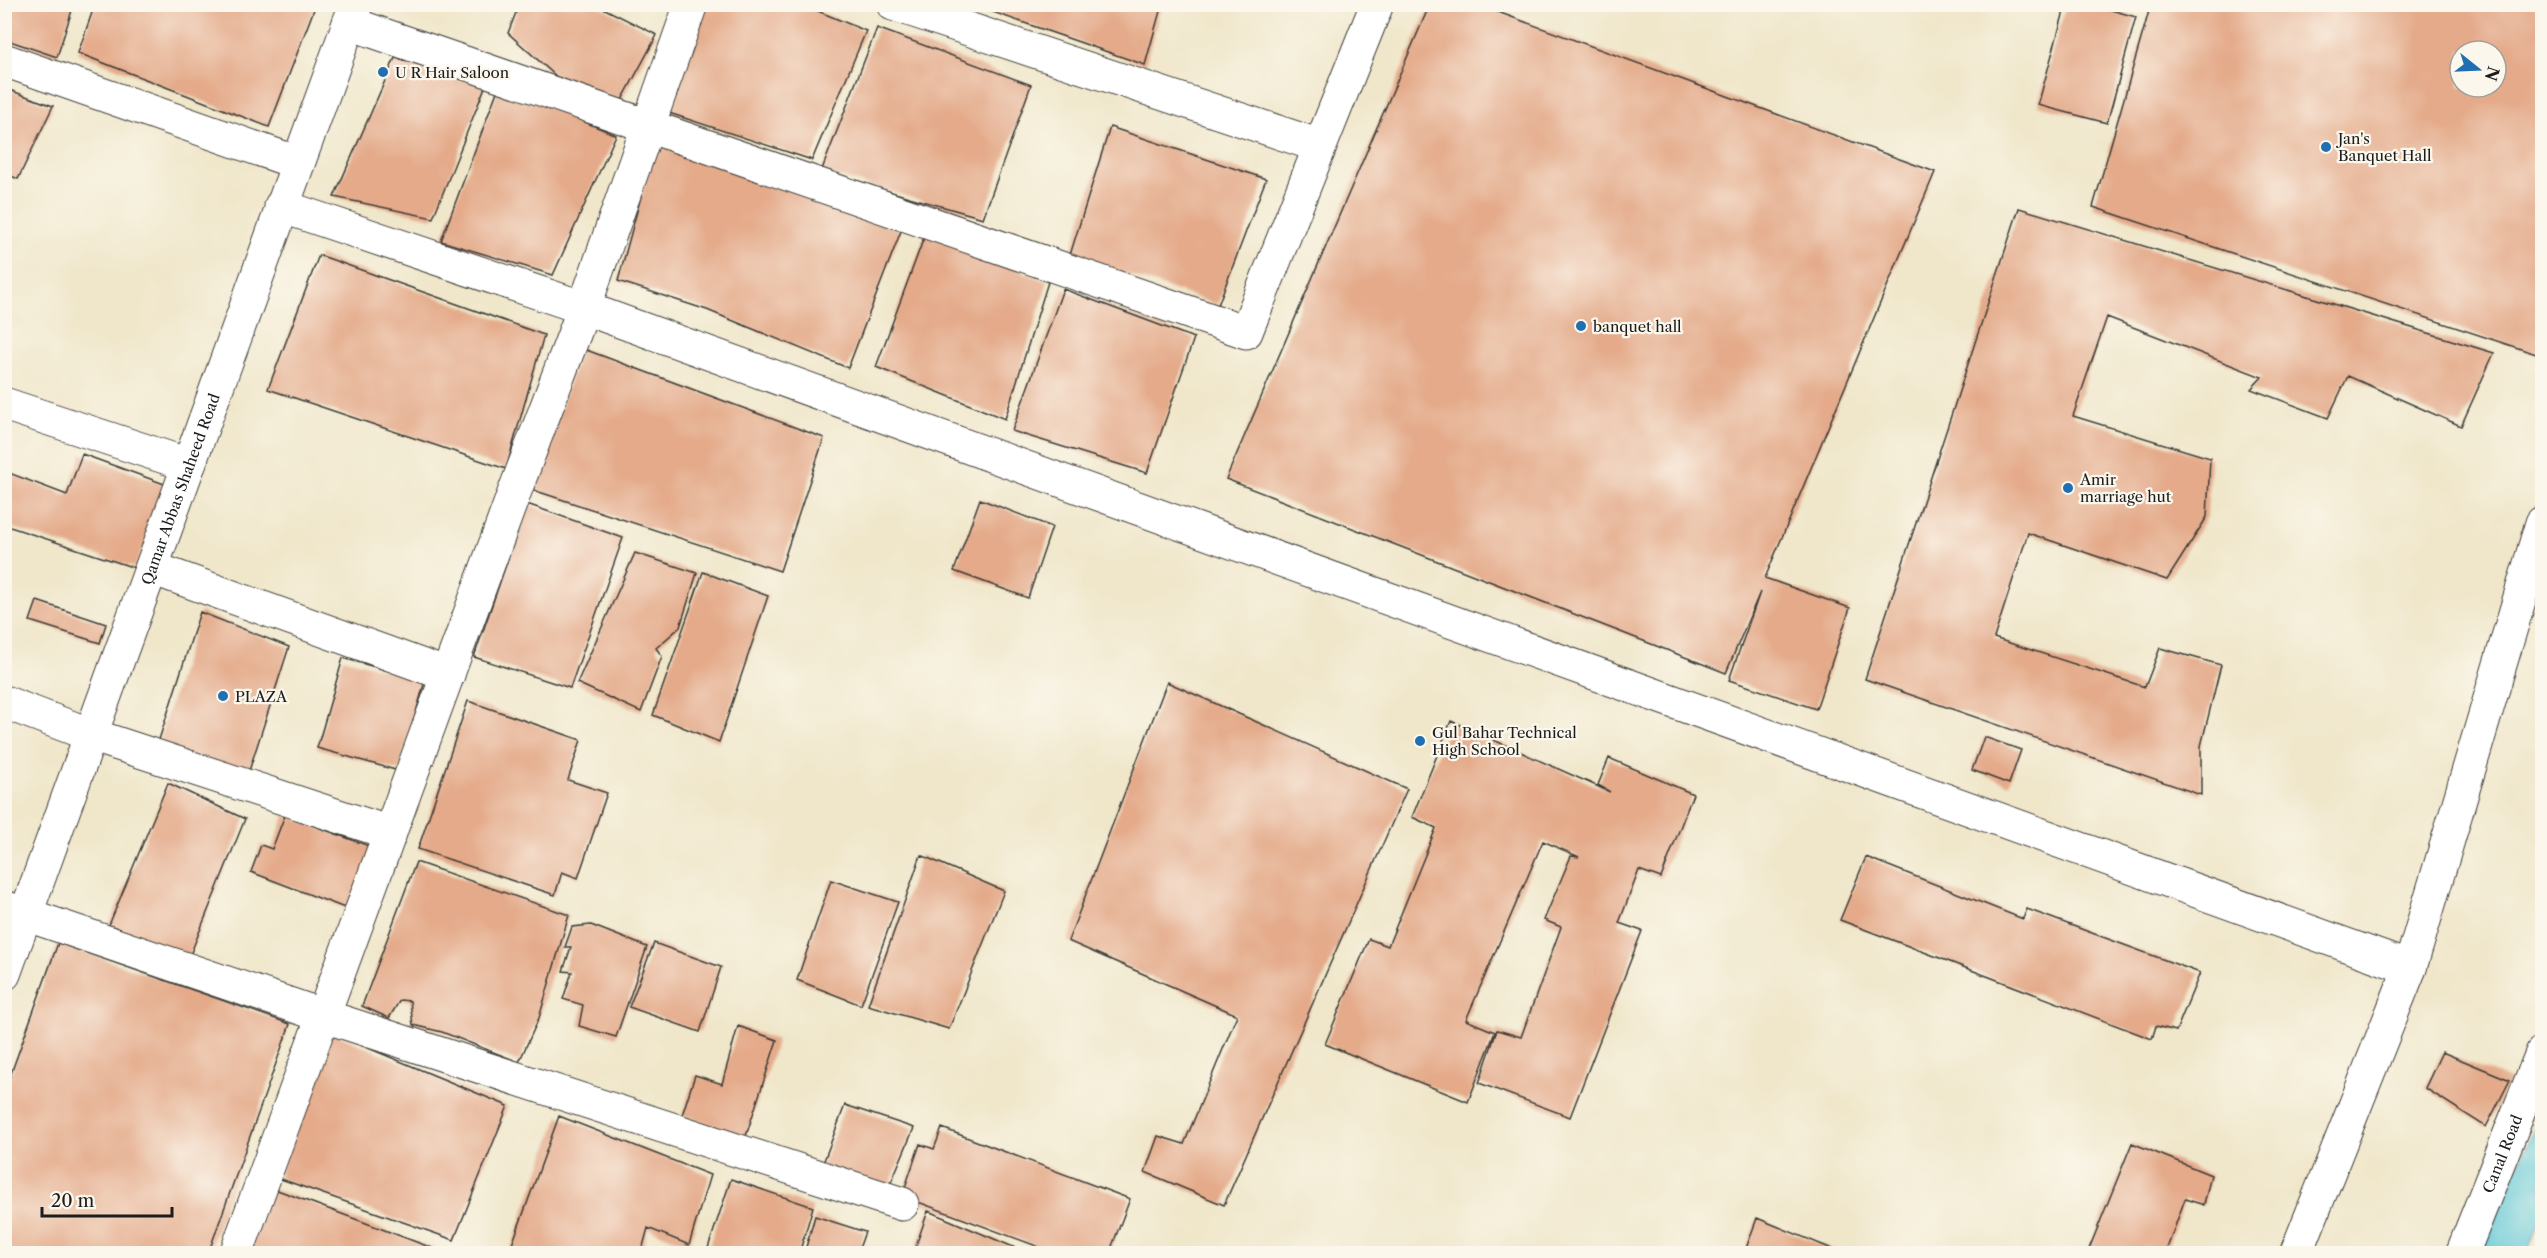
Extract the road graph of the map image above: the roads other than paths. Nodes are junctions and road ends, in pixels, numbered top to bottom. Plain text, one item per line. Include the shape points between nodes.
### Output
1 (691, 4) edge
2 (893, 4) edge
3 (1377, 4) edge
4 (352, 14) edge
5 (4, 60) edge
6 (648, 124) junction
7 (1320, 146) junction
8 (298, 163) junction
9 (281, 207) junction
10 (584, 308) junction
11 (4, 404) edge
12 (189, 465) junction
13 (2542, 523) edge
14 (152, 568) junction
15 (448, 675) junction
16 (4, 702) edge
17 (91, 735) junction
18 (390, 834) junction
19 (15, 911) edge
20 (2410, 968) junction
21 (4, 974) edge
22 (324, 1016) junction
23 (2542, 1053) edge
24 (902, 1204) dead end
25 (236, 1254) edge
26 (2296, 1254) edge
27 (2462, 1254) edge

1 - 6 street
2 - 7 street
3 - 7 street
4 - 6 street
4 - 8 street, Qamar Abbas Shaheed Road
5 - 8 street
6 - 7 street via 1246,332
6 - 10 street
8 - 9 street, Qamar Abbas Shaheed Road
9 - 10 street
9 - 12 street, Qamar Abbas Shaheed Road
10 - 15 street
10 - 20 street
11 - 12 street
12 - 14 street, Qamar Abbas Shaheed Road
13 - 20 street
14 - 15 street
14 - 17 street, Qamar Abbas Shaheed Road
15 - 18 street
16 - 17 street
17 - 18 street
17 - 19 street, Qamar Abbas Shaheed Road
18 - 22 street
19 - 21 street, Qamar Abbas Shaheed Road
19 - 22 street
20 - 26 street
22 - 24 street
22 - 25 street
23 - 27 street, Canal Road

